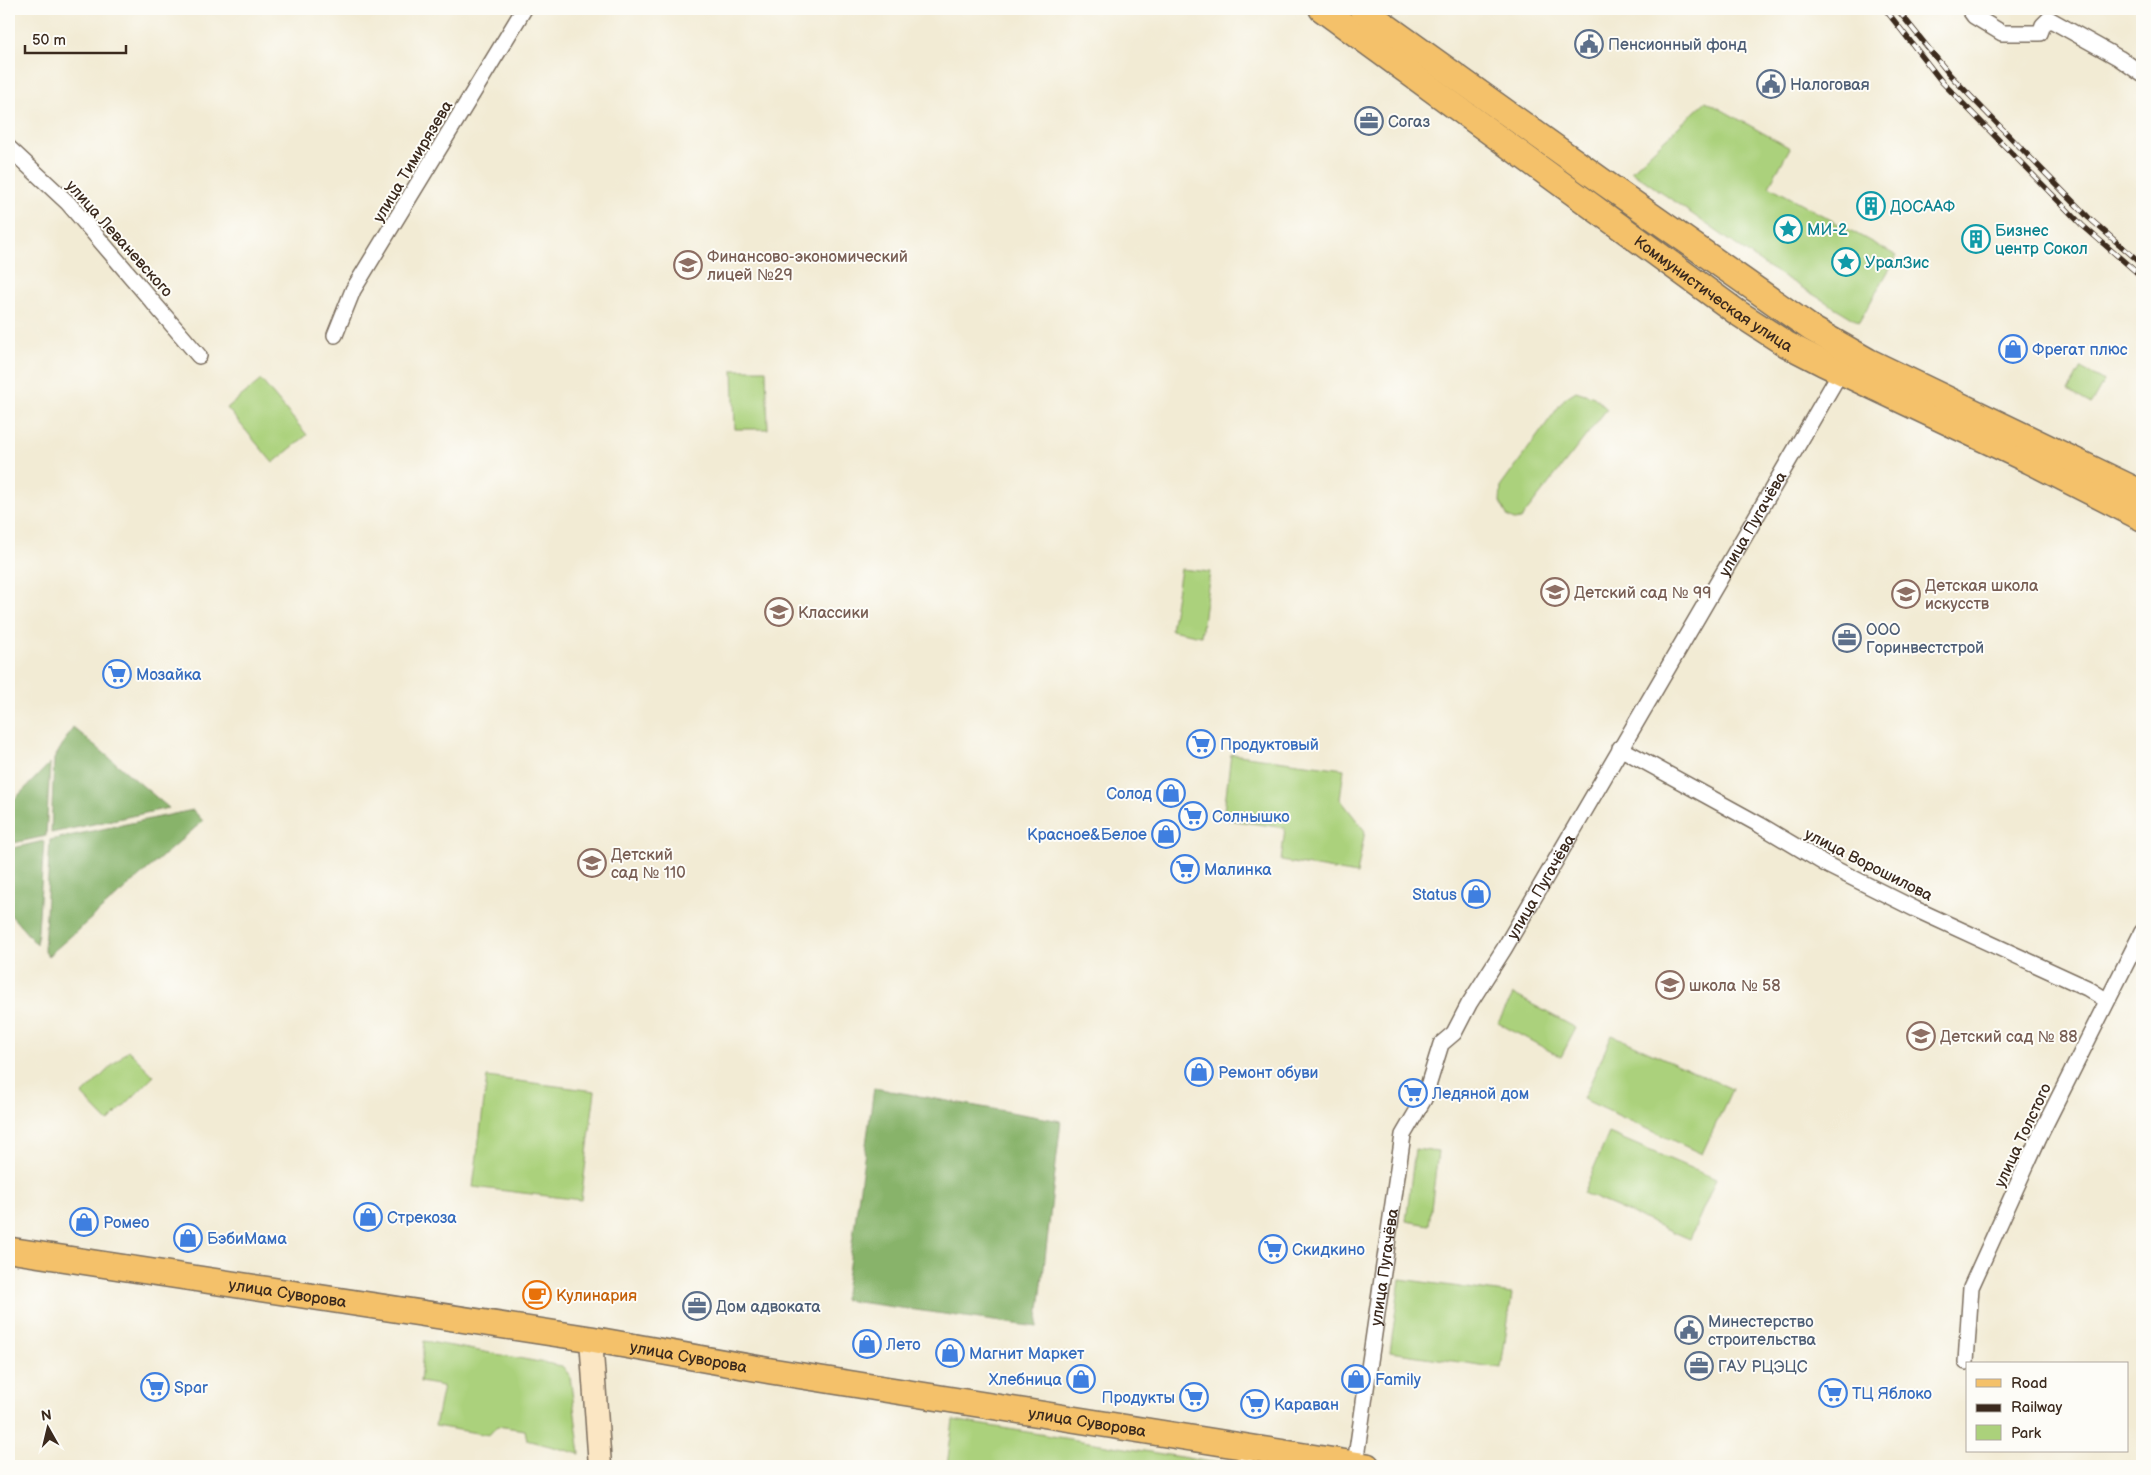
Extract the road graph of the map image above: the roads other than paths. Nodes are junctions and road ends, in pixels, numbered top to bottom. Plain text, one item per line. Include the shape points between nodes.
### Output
1 (524, 9) edge
2 (1322, 9) edge
3 (1362, 9) edge
4 (1970, 9) edge
5 (2142, 74) edge
6 (9, 148) edge
7 (335, 335) dead end
8 (199, 356) dead end
9 (1847, 362) junction
10 (2142, 493) edge
11 (2142, 518) edge
12 (1620, 748) junction
13 (2142, 932) edge
14 (2106, 1000) junction
15 (9, 1250) edge
16 (591, 1339) junction
17 (1966, 1362) dead end
18 (1246, 1457) edge
19 (1361, 1465) edge
20 (600, 1466) edge

1 - 7 street, улица Тимирязева via 353,290
2 - 9 main road, Коммунистическая улица via 1738,313 1786,344
3 - 9 main road, Коммунистическая улица via 1812,329
4 - 5 street via 1974,16 2002,32 2040,33 2050,19
6 - 8 street, улица Леваневского via 68,203
9 - 10 main road, Коммунистическая улица
9 - 11 main road, Коммунистическая улица
9 - 12 street, улица Пугачёва
12 - 14 street, улица Ворошилова via 1828,866 2087,988
12 - 19 street, улица Пугачёва via 1504,950 1469,1004 1460,1025 1441,1044 1424,1099 1403,1135
13 - 14 street, улица Толстого
14 - 17 street, улица Толстого via 1971,1287
15 - 16 main road, улица Суворова
16 - 18 main road, улица Суворова
16 - 20 main road
18 - 19 main road, улица Суворова

